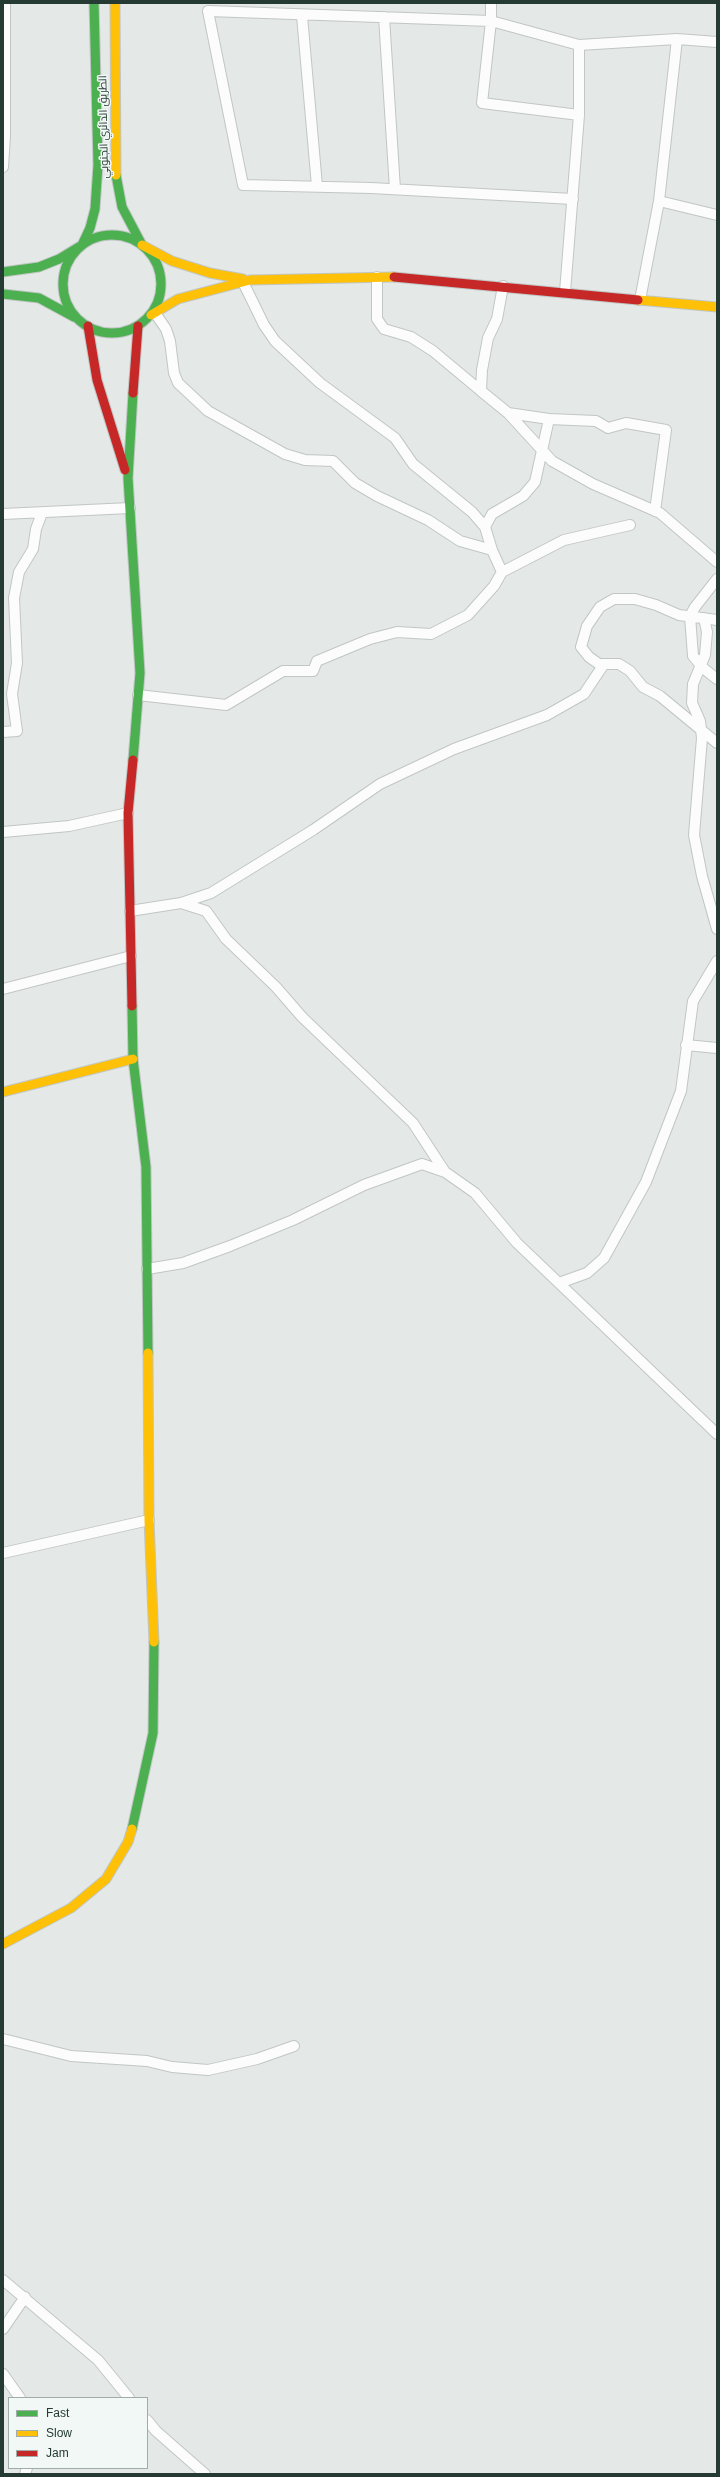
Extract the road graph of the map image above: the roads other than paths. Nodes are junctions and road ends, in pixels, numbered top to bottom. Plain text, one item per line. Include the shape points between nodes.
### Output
1 (5, 3) edge
2 (94, 3) edge
3 (115, 3) edge
4 (491, 3) edge
5 (207, 7) edge
6 (302, 16) junction
7 (384, 17) junction
8 (491, 21) junction
9 (677, 39) junction
10 (717, 42) edge
11 (579, 45) junction
12 (579, 115) junction
13 (3, 167) edge
14 (317, 186) junction
15 (395, 189) junction
16 (573, 199) junction
17 (659, 201) junction
18 (717, 215) edge
19 (82, 245) junction
20 (142, 245) junction
21 (3, 272) edge
22 (377, 277) junction
23 (246, 281) junction
24 (502, 286) junction
25 (565, 292) junction
26 (3, 294) edge
27 (640, 300) junction
28 (717, 307) edge
29 (153, 314) junction
30 (78, 320) junction
31 (88, 326) junction
32 (138, 326) junction
33 (481, 391) junction
34 (508, 413) junction
35 (549, 419) junction
36 (542, 451) junction
37 (128, 478) junction
38 (130, 508) junction
39 (655, 511) junction
40 (42, 513) junction
41 (3, 514) edge
42 (630, 524) dead end
43 (485, 527) junction
44 (492, 550) junction
45 (717, 562) edge
46 (502, 572) junction
47 (717, 579) edge
48 (690, 616) junction
49 (704, 618) junction
50 (717, 620) edge
51 (604, 664) junction
52 (701, 666) junction
53 (717, 679) edge
54 (138, 695) junction
55 (701, 729) junction
56 (3, 732) edge
57 (717, 743) edge
58 (128, 813) junction
59 (3, 832) edge
60 (181, 903) junction
61 (130, 911) junction
62 (717, 929) edge
63 (131, 956) junction
64 (717, 961) edge
65 (3, 989) edge
66 (686, 1045) junction
67 (717, 1048) edge
68 (133, 1059) junction
69 (3, 1092) edge
70 (444, 1172) junction
71 (147, 1269) junction
72 (559, 1283) junction
73 (717, 1434) edge
74 (149, 1520) junction
75 (3, 1553) edge
76 (3, 1944) edge
77 (3, 2039) edge
78 (294, 2046) dead end
79 (3, 2280) edge
80 (25, 2297) junction
81 (3, 2329) edge
82 (3, 2374) edge
83 (19, 2397) edge
84 (128, 2397) edge
85 (148, 2421) edge
86 (205, 2474) edge

1 - 13 street
2 - 19 street, الطريق الدائري الجنوبي via 97,187 95,209
3 - 20 street, الطريق الدائري الجنوبي via 117,186 122,207
4 - 8 street
5 - 6 street
5 - 14 street via 243,185
6 - 7 street
6 - 14 street
7 - 8 street
7 - 15 street
8 - 11 street
8 - 12 street via 482,103
9 - 10 street
9 - 11 street
9 - 17 street
11 - 12 street
12 - 16 street
14 - 15 street
15 - 16 street
16 - 25 street
17 - 18 street
17 - 27 street
19 - 20 street via 96,238 112,235 128,237
19 - 21 street via 39,267
19 - 30 street via 71,258 64,274 68,306
20 - 23 street via 172,260 210,273
20 - 29 street via 153,256 160,270 162,286
22 - 23 street
22 - 24 street
22 - 33 street via 377,319 384,329 411,337 433,351
23 - 29 street via 178,299
23 - 43 street via 264,325 275,341 320,384 395,438 413,464 472,512
24 - 25 street
24 - 33 street via 497,319 487,345 482,370
25 - 27 street
26 - 30 street via 39,298
27 - 28 street
29 - 32 street
29 - 44 street via 166,329 178,383 208,411 285,454 305,460 333,461 355,483 377,496 428,520 460,541
30 - 31 street
31 - 32 street via 107,333 123,332
31 - 37 street via 97,380
32 - 37 street
33 - 34 street
34 - 35 street
34 - 36 street
35 - 36 street
35 - 39 street via 596,421 608,428 626,424 666,430
36 - 39 street via 552,461 577,475
36 - 43 street via 535,482 523,496 492,514
37 - 38 street
38 - 40 street
38 - 54 street via 140,673
39 - 45 street via 689,536
40 - 41 street
40 - 56 street via 33,549 19,572 14,598 17,663 12,694 17,731
42 - 46 street via 564,540
43 - 44 street
44 - 46 street
46 - 54 street via 494,586 468,615 431,634 397,632 370,639 317,661 313,671 283,672 226,704
47 - 48 street
48 - 49 street
48 - 51 street via 679,615 635,599 614,599 600,606 587,626 582,647 589,657 599,664
48 - 52 street via 693,656
49 - 50 street
49 - 52 street via 705,655
51 - 55 street via 619,664 630,671 643,687 660,696
51 - 60 street via 584,694 547,715 454,749 380,784 313,830 211,892
52 - 53 street
52 - 55 street via 693,684 692,703
54 - 58 street
55 - 57 street
55 - 62 street via 694,836
58 - 59 street via 69,826
58 - 61 street
60 - 61 street
60 - 70 street via 206,911 226,939 276,987 302,1017 413,1123
61 - 63 street
63 - 65 street
63 - 68 street
64 - 66 street via 693,1001
66 - 67 street
66 - 72 street via 681,1091 646,1182 626,1221 604,1258 587,1273
68 - 69 street
68 - 71 street via 146,1167
70 - 71 street via 422,1164 364,1185 293,1220 230,1246 182,1263
70 - 72 street via 475,1193 517,1243
71 - 74 street
72 - 73 street
74 - 75 street
74 - 76 street via 154,1651 153,1734 140,1800 128,1842 106,1879 71,1908
77 - 78 street via 71,2056 147,2061 172,2067 208,2070 257,2059
79 - 80 street
80 - 81 street
80 - 84 street via 98,2360
82 - 83 street
85 - 86 street

